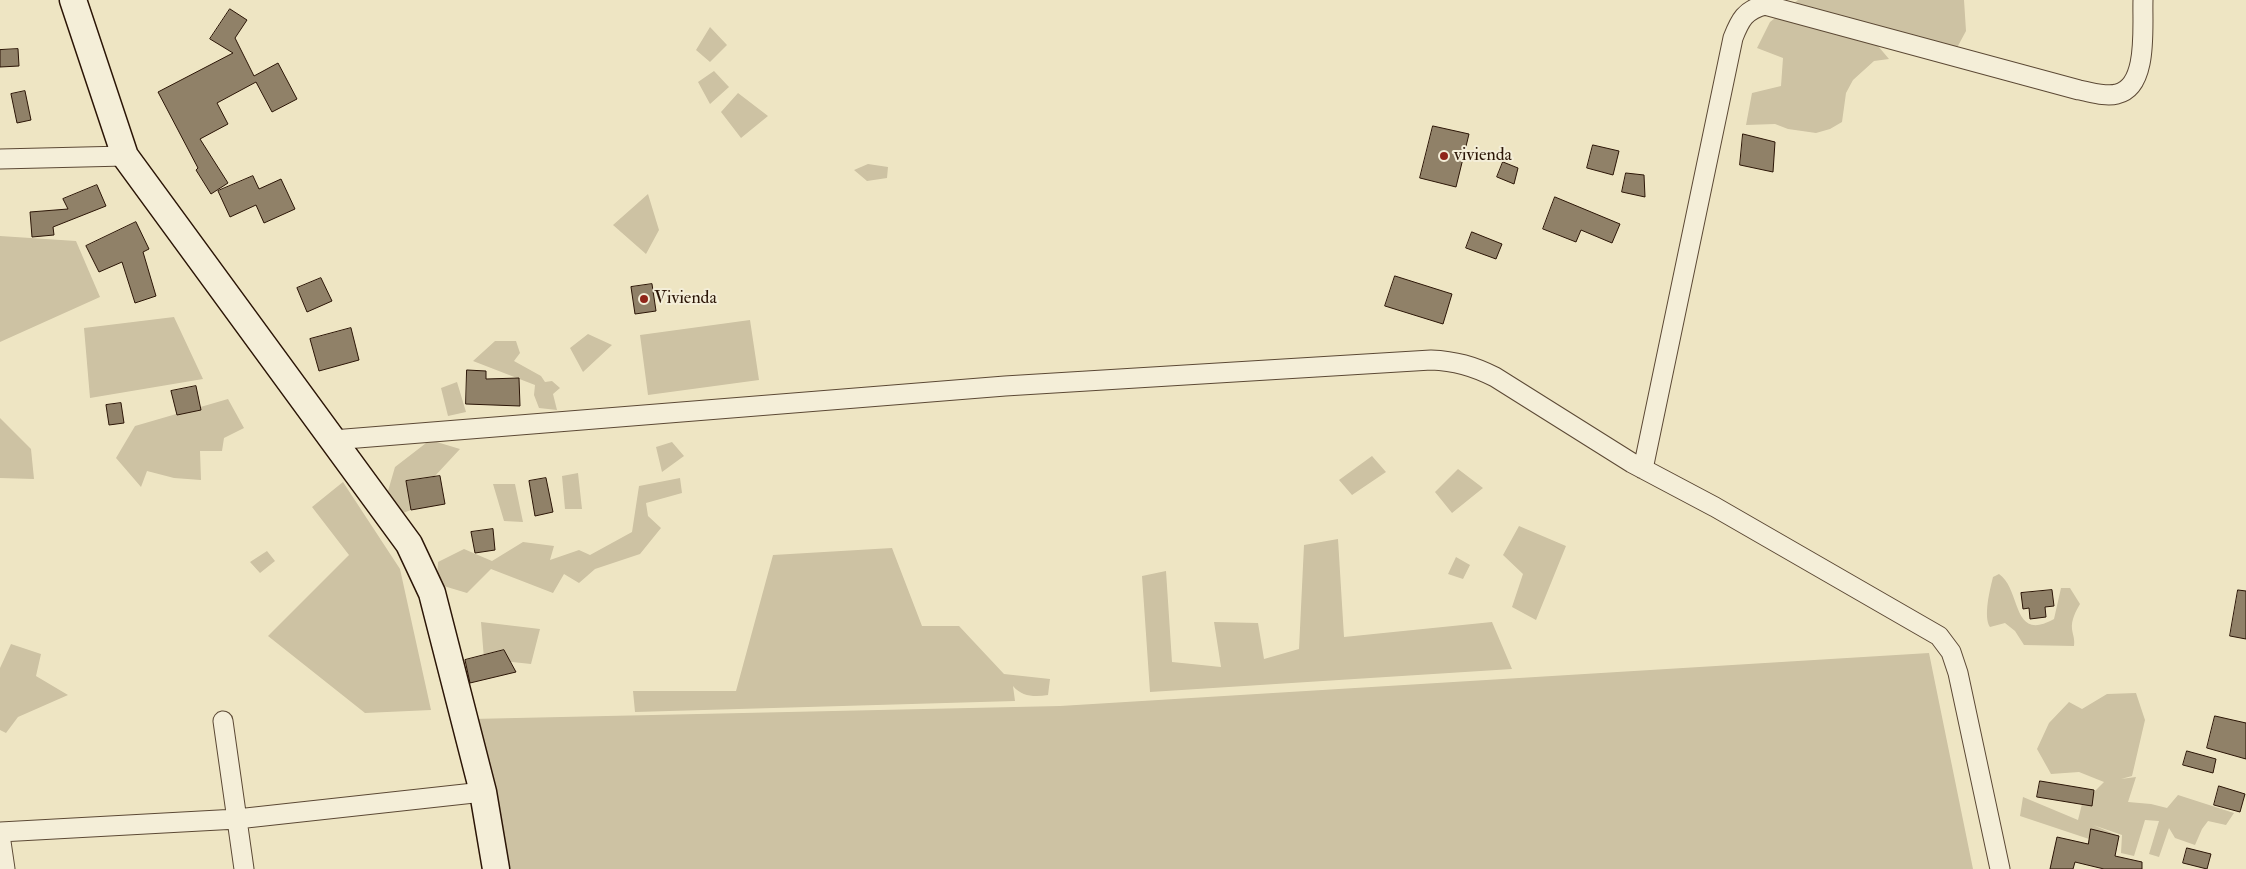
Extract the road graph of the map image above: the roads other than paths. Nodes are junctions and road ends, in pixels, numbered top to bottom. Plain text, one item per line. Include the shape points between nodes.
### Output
1 (73, 0) edge
2 (2143, 0) edge
3 (126, 156) junction
4 (0, 159) edge
5 (333, 440) junction
6 (1643, 468) junction
7 (223, 721) dead end
8 (483, 792) junction
9 (237, 819) junction
10 (0, 834) edge
11 (5, 869) edge
12 (244, 869) edge
13 (496, 869) edge
14 (2000, 869) edge

1 - 3 street
2 - 6 street via 2140,71 2133,84 2118,94 2079,90 1765,5 1752,8 1739,22 1733,38
3 - 4 street
3 - 5 street
5 - 6 street via 1005,386 1453,360 1474,366
5 - 8 street via 409,544 432,593
6 - 14 street via 1939,636 1951,652 1958,673
7 - 9 street
8 - 9 street
8 - 13 street
9 - 10 street
9 - 12 street
10 - 11 street

